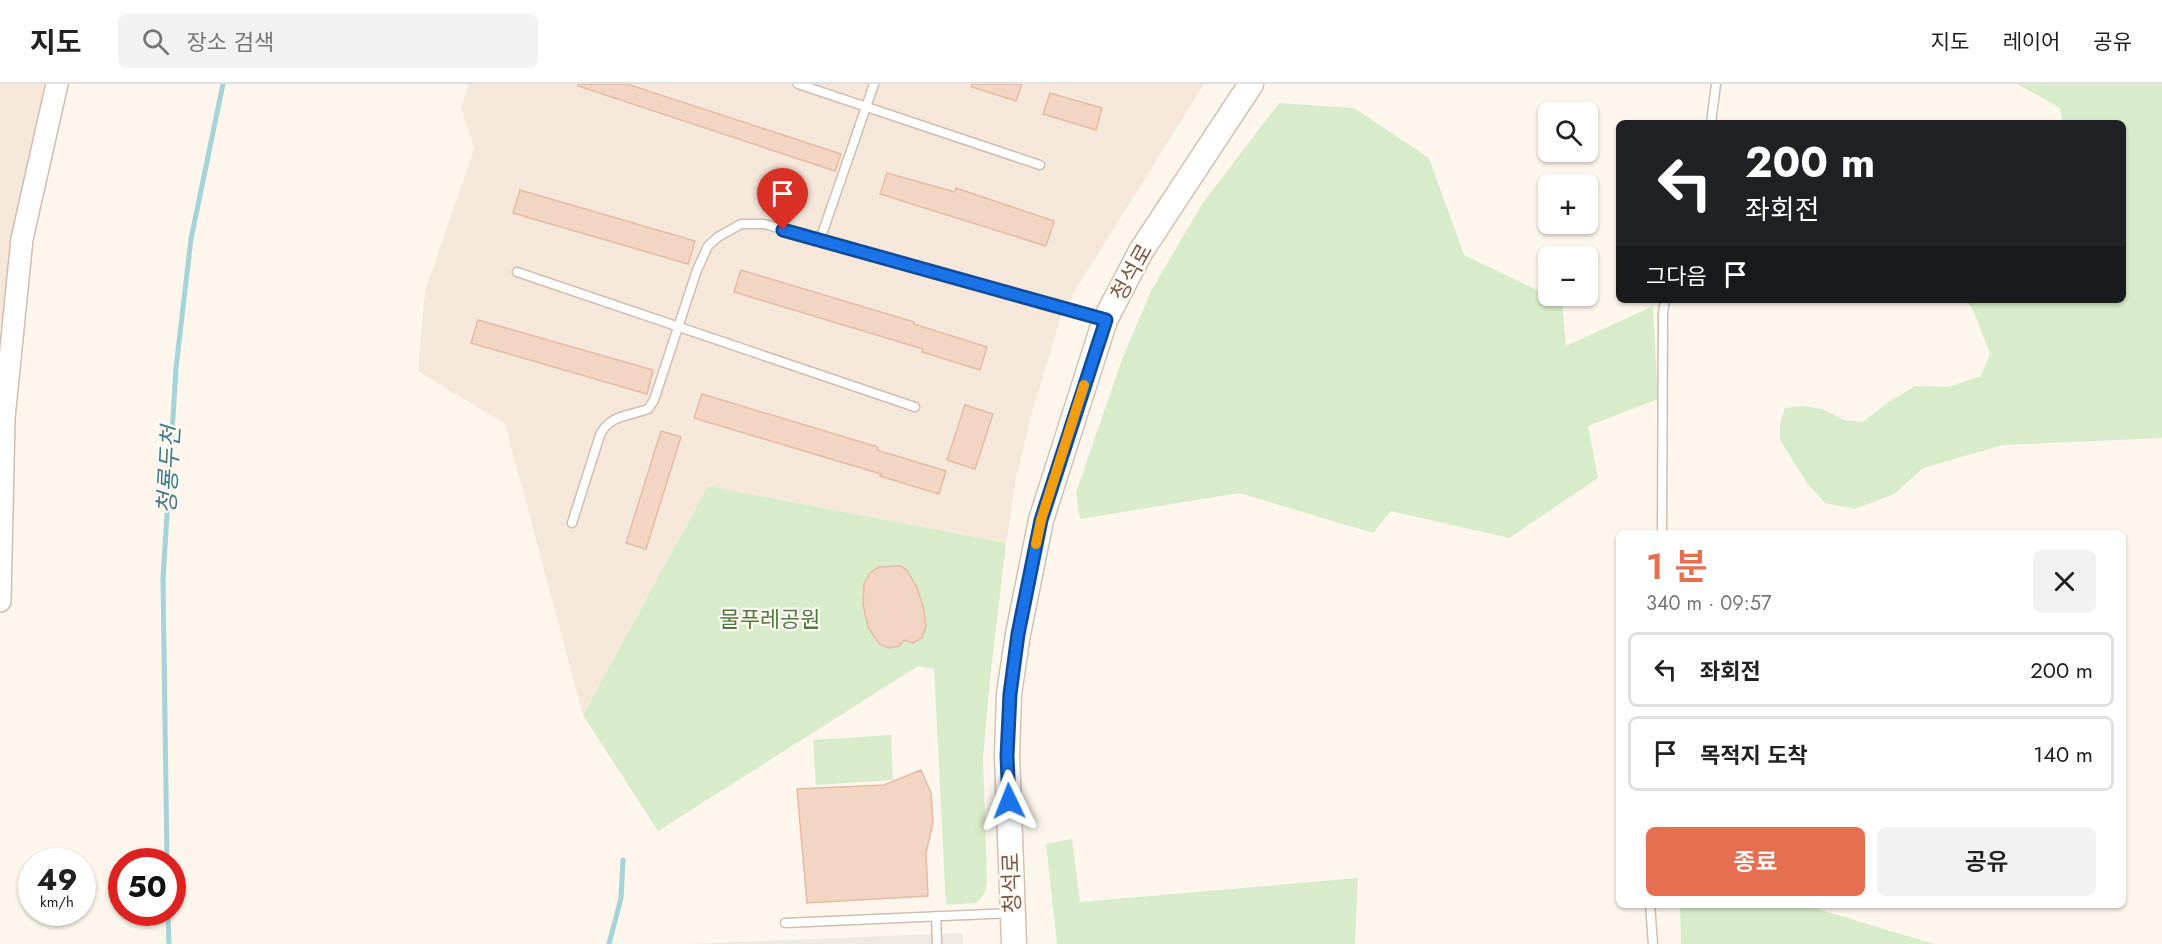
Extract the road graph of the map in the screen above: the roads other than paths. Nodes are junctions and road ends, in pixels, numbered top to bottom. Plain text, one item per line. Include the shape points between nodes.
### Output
1 (57, 84) edge
2 (798, 84) edge
3 (874, 84) edge
4 (1251, 84) edge
5 (1716, 84) edge
6 (866, 107) junction
7 (1711, 120) edge
8 (1040, 165) dead end
9 (820, 240) junction
10 (517, 272) dead end
11 (1665, 303) edge
12 (1106, 320) junction
13 (678, 327) junction
14 (915, 407) dead end
15 (572, 523) dead end
16 (1662, 530) edge
17 (0, 601) edge
18 (1650, 908) edge
19 (1012, 913) junction
20 (936, 916) junction
21 (785, 923) dead end
22 (937, 944) edge
23 (1014, 944) edge
24 (1653, 944) edge

1 - 17 street via 22,239 4,418
2 - 6 lane
3 - 6 lane
4 - 12 main road, 청석로 via 1142,251
5 - 7 lane
6 - 8 lane
6 - 9 lane
9 - 12 lane
9 - 13 lane via 764,224 741,224 718,237 708,246 697,270
10 - 13 lane
11 - 16 lane
12 - 19 main road, 청석로 via 1041,520 1018,634 1007,756
13 - 14 lane
13 - 15 lane via 648,409 605,424
18 - 24 lane
19 - 20 lane
19 - 23 main road, 청석로
20 - 21 lane
20 - 22 lane

